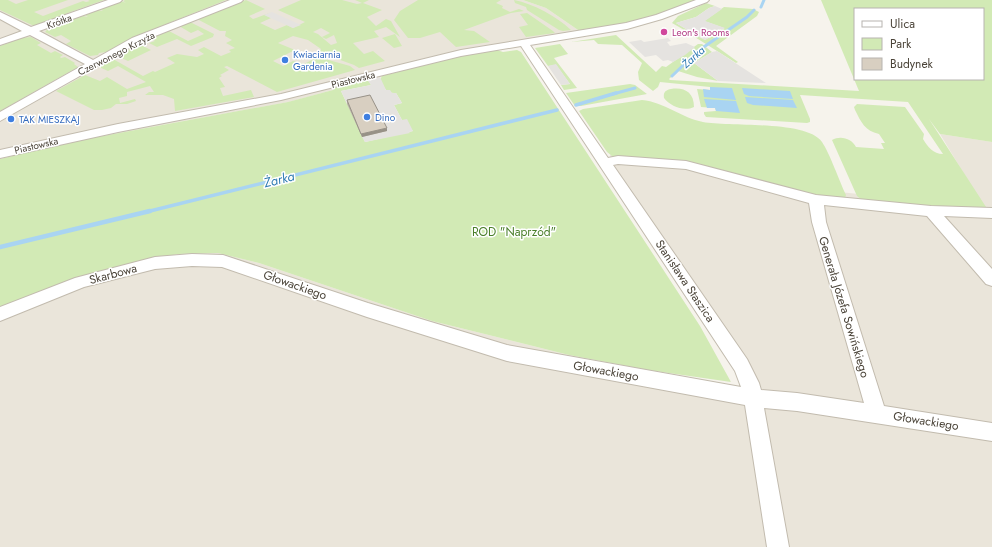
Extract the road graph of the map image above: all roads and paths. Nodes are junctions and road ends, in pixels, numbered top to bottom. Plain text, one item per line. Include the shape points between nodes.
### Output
1 (117, 0) edge
2 (238, 0) edge
3 (704, 0) edge
4 (0, 15) edge
5 (31, 31) junction
6 (0, 42) edge
7 (524, 43) junction
8 (93, 64) junction
9 (0, 117) edge
10 (0, 154) edge
11 (606, 162) junction
12 (816, 200) junction
13 (931, 211) junction
14 (992, 213) edge
15 (232, 264) joint
16 (992, 280) edge
17 (0, 314) edge
18 (754, 398) junction
19 (877, 414) junction
20 (992, 432) edge
21 (778, 547) edge

1 - 5 street, Krótka
2 - 8 street, Czerwonego Krzyża via 144,37
3 - 7 street, Piastowska via 627,26
4 - 5 street
5 - 6 street, Krótka
5 - 8 street
7 - 10 street, Piastowska via 428,60 281,97 118,128
7 - 11 street, Stanisława Staszica
8 - 9 street, Czerwonego Krzyża
11 - 12 street via 618,160 686,165
11 - 18 street, Stanisława Staszica via 741,365 750,382
12 - 13 street
12 - 19 street, Generała Józefa Sowińskiego via 819,222
13 - 14 street
13 - 16 street
15 - 17 street, Skarbowa via 223,261 192,260 154,263 81,282
15 - 18 street, Głowackiego via 367,310 507,353
18 - 19 street, Głowackiego
18 - 21 street, Stanisława Staszica
19 - 20 street, Głowackiego

